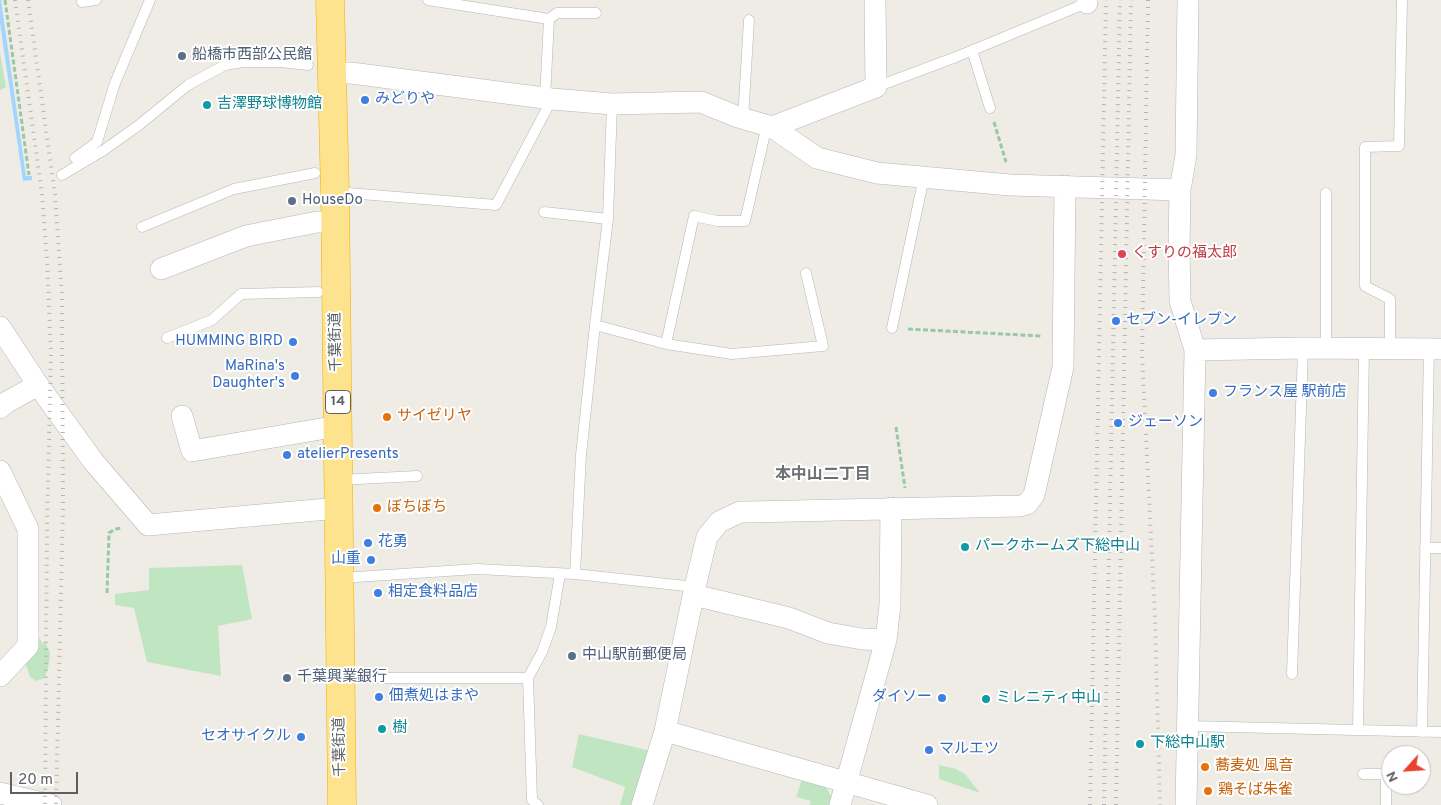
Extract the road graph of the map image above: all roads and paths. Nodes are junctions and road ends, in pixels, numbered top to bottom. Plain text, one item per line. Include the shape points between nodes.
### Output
1 (4, 0) edge
2 (96, 0) edge
3 (150, 0) edge
4 (330, 0) edge
5 (428, 0) edge
6 (876, 0) edge
7 (1188, 0) edge
8 (1402, 0) edge
9 (1087, 1) edge
10 (82, 2) dead end
11 (596, 13) dead end
12 (549, 19) junction
13 (750, 20) dead end
14 (972, 50) junction
15 (320, 69) junction
16 (876, 87) junction
17 (548, 98) junction
18 (612, 104) junction
19 (990, 108) joint
20 (743, 119) junction
21 (770, 126) junction
22 (75, 158) dead end
23 (315, 173) dead end
24 (29, 175) dead end
25 (62, 175) dead end
26 (924, 177) junction
27 (1010, 185) junction
28 (1065, 186) junction
29 (1180, 190) junction
30 (336, 192) junction
31 (1326, 193) dead end
32 (544, 212) dead end
33 (608, 220) junction
34 (336, 222) junction
35 (142, 227) dead end
36 (160, 269) dead end
37 (806, 273) dead end
38 (318, 292) dead end
39 (595, 325) junction
40 (0, 327) edge
41 (892, 328) joint
42 (1062, 337) junction
43 (167, 338) dead end
44 (666, 344) junction
45 (1303, 348) junction
46 (1326, 348) junction
47 (1390, 348) junction
48 (1435, 348) edge
49 (1364, 349) junction
50 (1195, 350) junction
51 (38, 385) junction
52 (0, 408) edge
53 (182, 416) dead end
54 (338, 426) junction
55 (896, 427) dead end
56 (0, 470) edge
57 (417, 476) dead end
58 (339, 480) junction
59 (339, 508) junction
60 (899, 508) junction
61 (148, 525) junction
62 (1425, 548) junction
63 (1441, 548) edge
64 (560, 574) junction
65 (575, 574) junction
66 (340, 578) junction
67 (694, 591) junction
68 (107, 593) dead end
69 (886, 640) junction
70 (1292, 674) dead end
71 (0, 676) edge
72 (340, 678) junction
73 (528, 678) junction
74 (1187, 726) junction
75 (1358, 730) junction
76 (665, 731) junction
77 (1422, 732) junction
78 (1441, 732) edge
79 (1363, 774) dead end
80 (1381, 774) edge
81 (846, 783) junction
82 (0, 793) edge
83 (40, 804) edge
84 (342, 805) edge
85 (538, 805) edge
86 (642, 805) edge
87 (840, 805) edge
88 (927, 805) edge
89 (1186, 805) edge

1 - 24 path
2 - 10 lane
3 - 22 lane via 115,83 96,142
4 - 15 highway, 千葉街道 / 14
5 - 12 lane
6 - 16 street
7 - 29 street via 1186,155
8 - 47 lane via 1399,146 1365,147 1365,286 1390,298
9 - 14 lane
11 - 12 lane via 557,13
12 - 17 lane
13 - 20 lane
14 - 16 lane
14 - 19 lane
15 - 17 street
15 - 25 lane via 280,62 225,65 188,86 118,140
15 - 30 highway, 千葉街道 / 14
16 - 21 street
17 - 18 street
17 - 30 lane via 496,206
18 - 20 street via 701,102
18 - 33 lane
19 - 27 path
20 - 21 street
21 - 26 street via 817,158 877,173
21 - 44 lane via 745,221 717,221 694,216
23 - 35 lane via 234,189
26 - 27 street
26 - 41 lane
27 - 28 street
28 - 29 street
28 - 42 street
29 - 50 street via 1180,301
30 - 34 highway, 千葉街道 / 14
31 - 46 lane
32 - 33 lane
33 - 39 lane
34 - 36 street via 317,222 246,236
34 - 54 highway, 千葉街道 / 14
37 - 44 lane via 823,346 732,354
38 - 43 lane via 241,294 212,320
39 - 44 lane
39 - 65 lane via 581,455
40 - 51 street
41 - 42 path
42 - 60 street via 1063,367 1034,495 1027,504
45 - 46 street
45 - 50 street
45 - 70 lane
46 - 49 street
47 - 48 street
47 - 49 street
48 - 62 lane
49 - 75 lane
50 - 74 street
51 - 52 street
51 - 61 street via 93,461
53 - 54 street via 192,451
54 - 58 highway, 千葉街道 / 14
55 - 60 path
56 - 71 street via 28,529 28,646
57 - 58 lane
58 - 59 highway, 千葉街道 / 14
59 - 61 street
59 - 66 highway, 千葉街道 / 14
60 - 67 street via 740,512 719,522 707,537
60 - 69 street
61 - 68 path via 114,529 109,534
62 - 63 lane
62 - 77 lane
64 - 65 lane
64 - 66 lane via 477,569
64 - 73 lane via 551,627
65 - 67 lane
66 - 72 highway, 千葉街道 / 14
67 - 69 street via 828,633
67 - 76 street
69 - 81 street
72 - 73 lane
72 - 84 highway, 千葉街道 / 14
73 - 85 lane via 532,800
74 - 75 lane
74 - 89 street
75 - 77 lane
76 - 81 street
76 - 86 street
77 - 78 lane
79 - 80 lane
81 - 87 street
81 - 88 street
82 - 83 street

